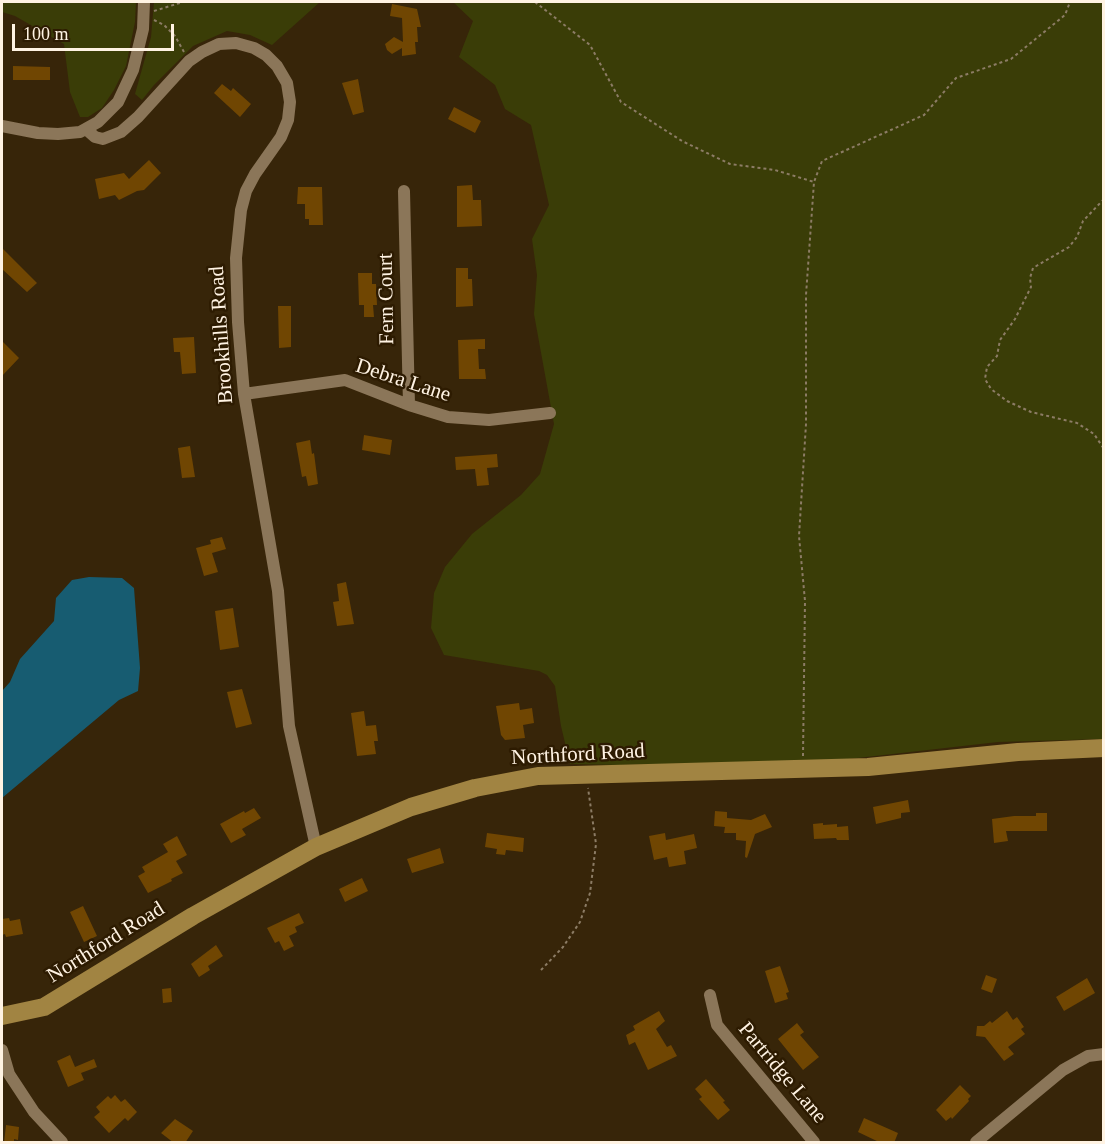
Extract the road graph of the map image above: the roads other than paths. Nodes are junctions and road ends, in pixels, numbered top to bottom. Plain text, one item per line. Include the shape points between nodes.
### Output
1 (144, 2) edge
2 (2, 126) edge
3 (87, 130) junction
4 (404, 191) dead end
5 (244, 394) junction
6 (409, 405) junction
7 (550, 413) dead end
8 (1104, 748) edge
9 (316, 847) junction
10 (710, 995) dead end
11 (2, 1016) edge
12 (2, 1050) edge
13 (1104, 1054) edge
14 (62, 1143) edge
15 (814, 1143) edge
16 (976, 1143) edge

1 - 3 street via 138,52 126,88 110,111
2 - 3 street via 58,134
3 - 5 street, Brookhills Road via 103,139 121,132 189,62 219,44 254,48 277,66 287,82 288,120 246,191 239,220 236,258
4 - 6 street, Fern Court
5 - 6 street, Debra Lane via 345,380
5 - 9 street, Brookhills Road via 278,591 289,726
6 - 7 street, Debra Lane via 448,417 489,420
8 - 9 street, Northford Road via 868,767 538,776 475,788 411,807
9 - 11 street, Northford Road via 44,1007
10 - 15 street, Partridge Lane via 717,1025
12 - 14 street via 9,1074 34,1112
13 - 16 street via 1088,1056 1062,1070

